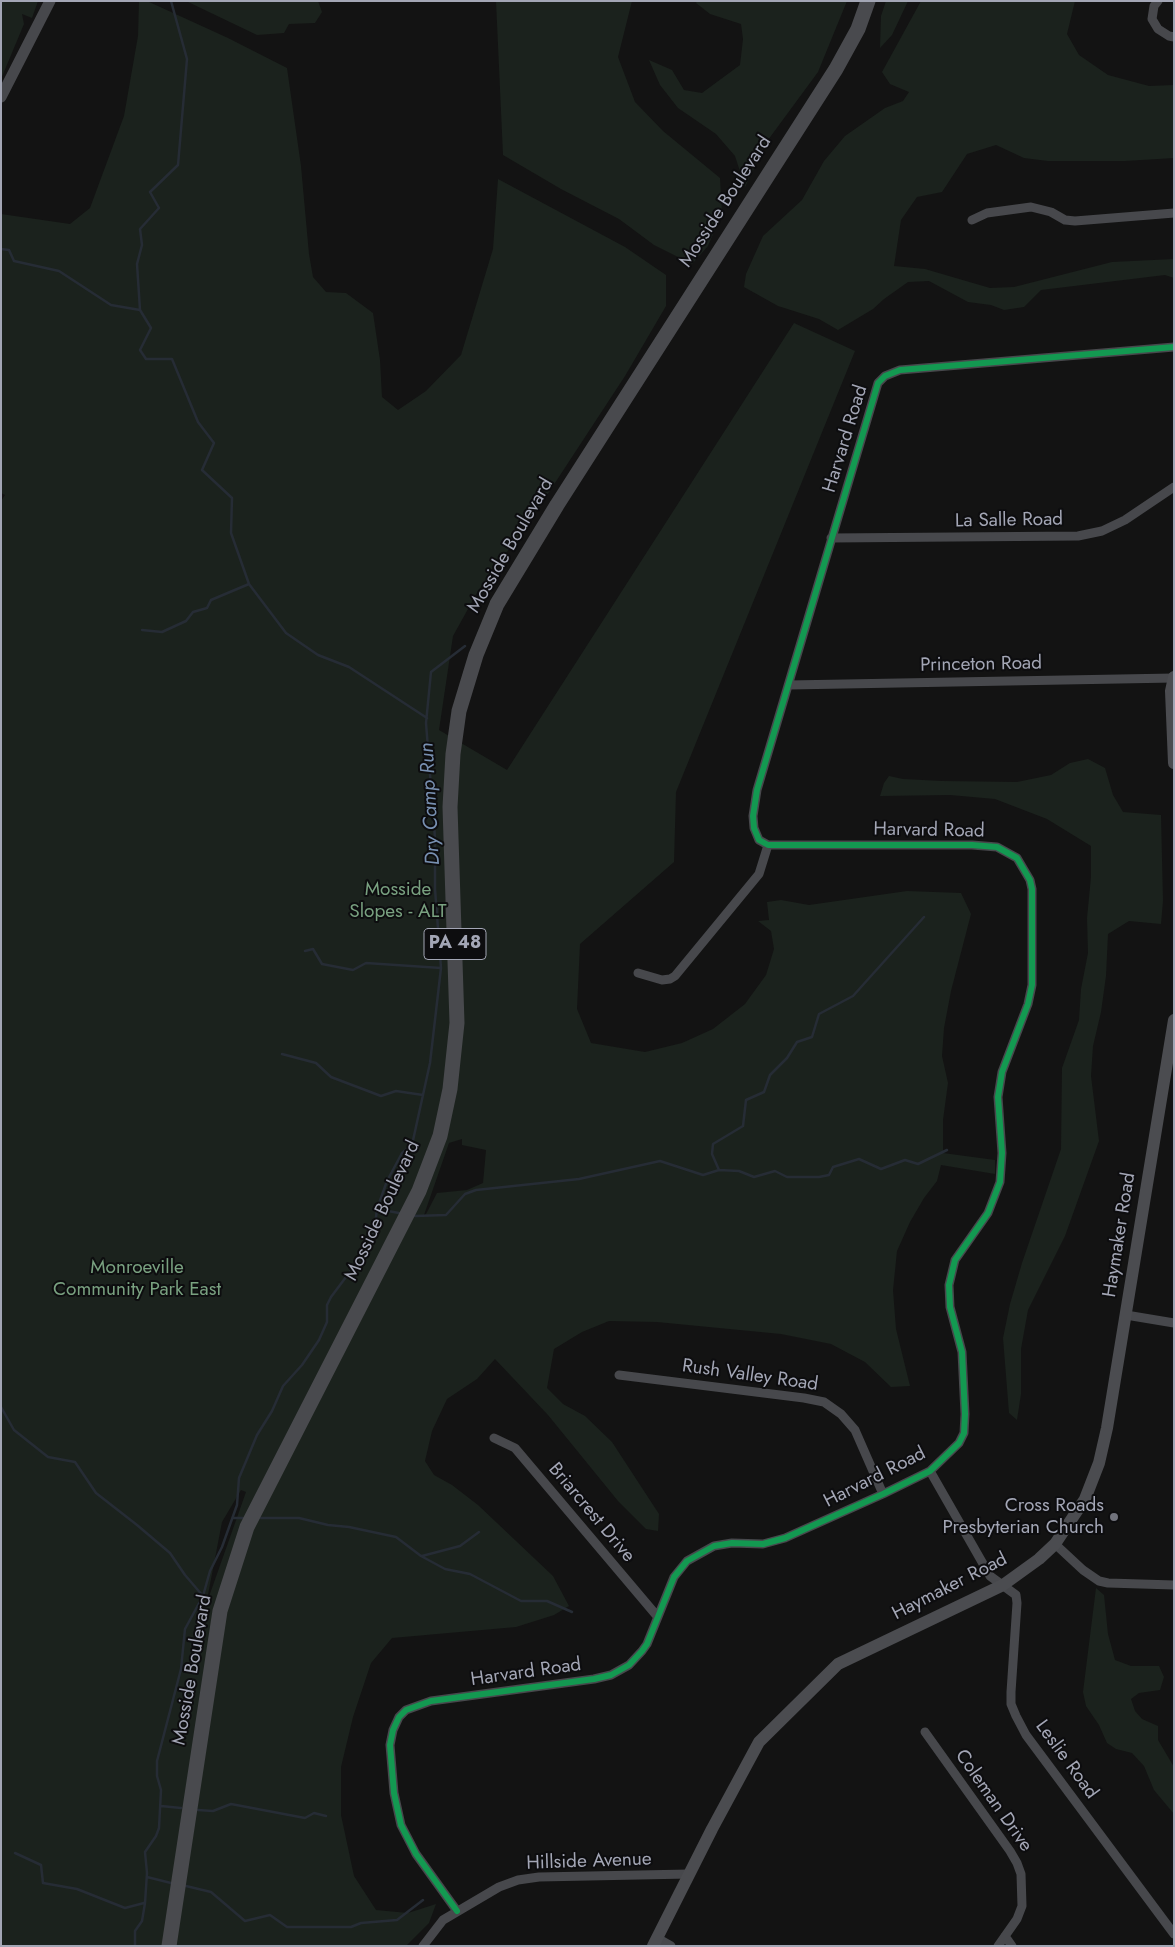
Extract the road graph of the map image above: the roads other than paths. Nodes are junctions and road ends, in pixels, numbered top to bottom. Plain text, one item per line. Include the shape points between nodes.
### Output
1 (50, 1) edge
2 (868, 1) edge
3 (1158, 1) edge
4 (1174, 36) edge
5 (1, 97) edge
6 (1174, 213) edge
7 (972, 220) dead end
8 (1174, 347) edge
9 (1174, 487) edge
10 (831, 538) junction
11 (1174, 678) edge
12 (789, 685) junction
13 (1174, 763) edge
14 (768, 845) junction
15 (638, 973) dead end
16 (1174, 1020) edge
17 (1126, 1315) junction
18 (1174, 1324) edge
19 (619, 1375) dead end
20 (494, 1438) dead end
21 (930, 1471) junction
22 (883, 1494) junction
23 (1055, 1544) junction
24 (1002, 1585) junction
25 (1174, 1585) edge
26 (657, 1616) junction
27 (924, 1732) dead end
28 (688, 1874) junction
29 (457, 1910) junction
30 (1174, 1934) edge
31 (1005, 1936) junction
32 (655, 1942) edge
33 (169, 1946) edge
34 (423, 1946) edge
35 (671, 1946) edge
36 (998, 1946) edge
37 (1012, 1946) edge

1 - 5 street
2 - 33 main road, Mosside Boulevard / PA 48 via 858,29 836,69 497,604 476,655 459,711 453,754 450,807 457,1023 450,1089 440,1136 419,1191 247,1527 220,1611
3 - 4 street via 1152,19 1158,29
6 - 7 street via 1065,220 1031,207 987,213
8 - 10 street, Harvard Road via 900,370 885,376 874,392
9 - 10 street, La Salle Road via 1125,520 1102,531 1078,536
10 - 12 street, Harvard Road
11 - 12 street, Princeton Road
11 - 13 main road via 1171,692
12 - 14 street, Harvard Road via 752,816 759,840
14 - 15 street via 759,874 675,976 662,980
14 - 21 street, Harvard Road via 997,847 1017,858 1030,880 1032,985 1002,1072 998,1097 1002,1153 1000,1182 988,1213 955,1260 949,1285 950,1306 962,1352 964,1433 959,1443
16 - 17 main road, Haymaker Road
17 - 18 street
17 - 23 main road, Haymaker Road via 1099,1463 1084,1499
19 - 22 street, Rush Valley Road via 824,1402 842,1414 855,1430
20 - 26 street, Briarcrest Drive via 515,1448
21 - 22 street, Harvard Road
21 - 24 street via 990,1576
22 - 26 street, Harvard Road via 775,1541 732,1543 701,1552 687,1561 674,1577
23 - 24 main road, Haymaker Road
23 - 25 street via 1099,1580
24 - 28 main road, Haymaker Road via 838,1664 759,1742
24 - 30 street, Leslie Road via 1016,1595 1017,1604 1011,1692 1016,1716 1026,1736
26 - 29 street, Harvard Road via 642,1651 629,1665 611,1674 431,1701 412,1707 399,1717 392,1730 390,1745 394,1793 401,1825 416,1854
27 - 31 street, Coleman Drive via 1017,1862 1021,1874 1022,1906
28 - 29 street, Hillside Avenue via 518,1880
28 - 32 main road, Haymaker Road
29 - 34 street, Hillside Avenue via 443,1920
31 - 36 street, Coleman Drive
31 - 37 street
32 - 35 street

